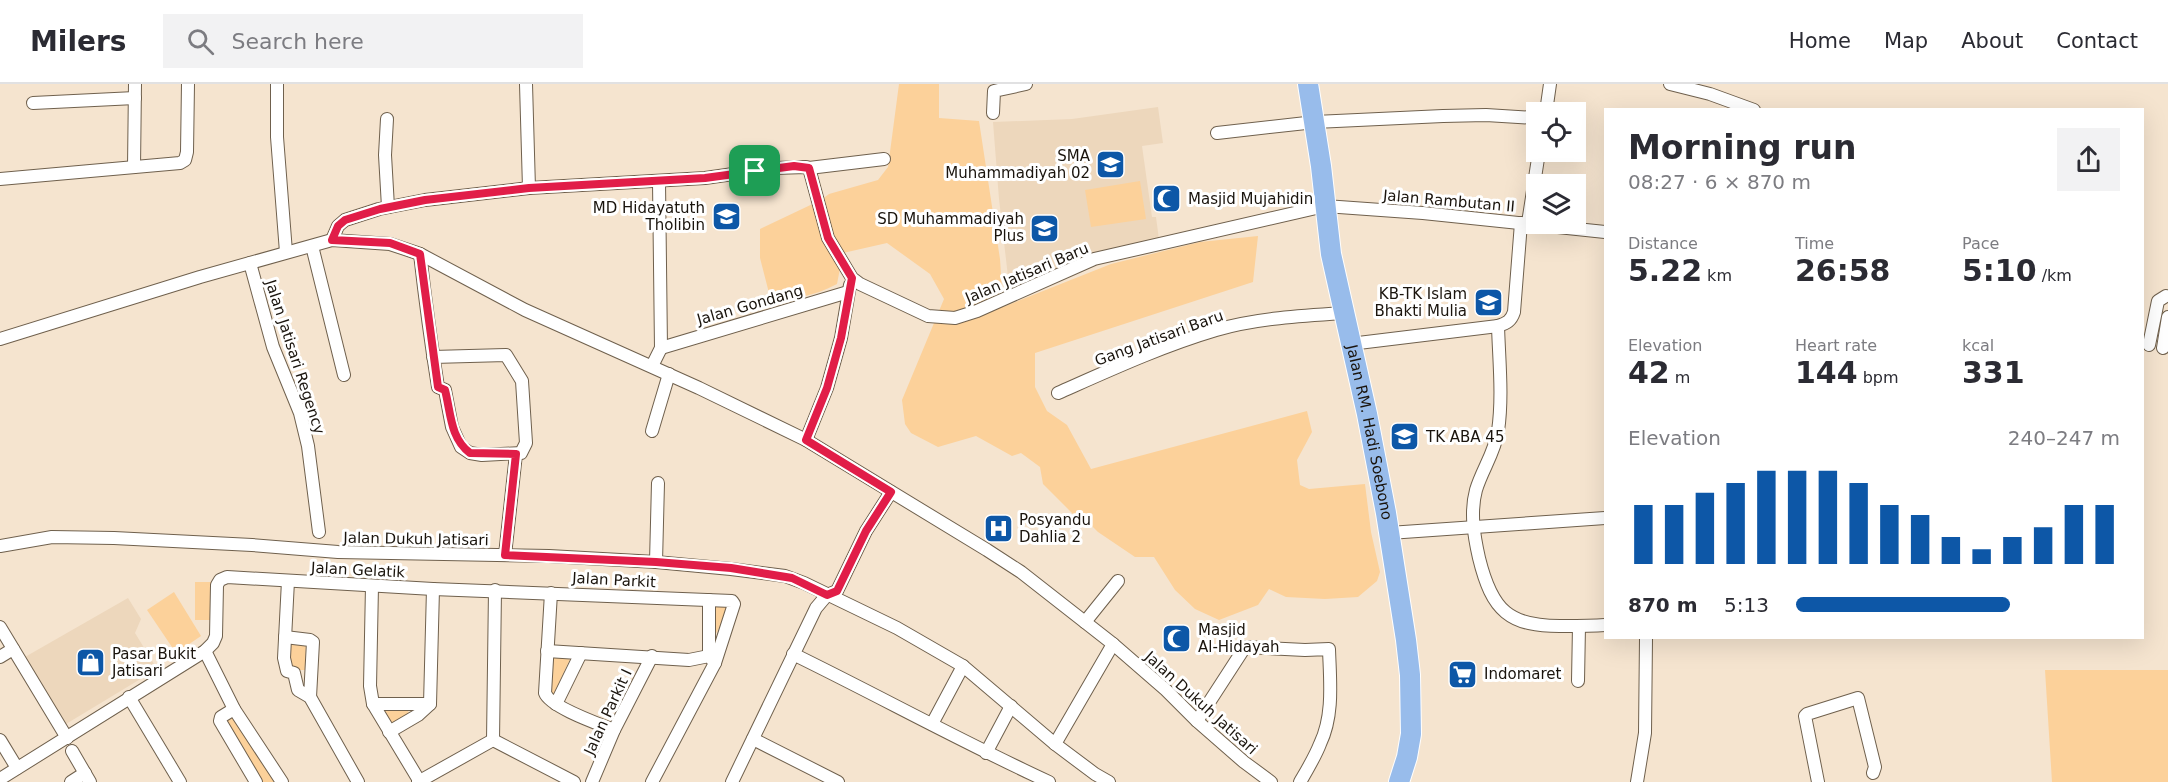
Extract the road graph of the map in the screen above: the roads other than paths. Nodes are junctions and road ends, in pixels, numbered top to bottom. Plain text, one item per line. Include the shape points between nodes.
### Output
1 (135, 84) edge
2 (188, 84) edge
3 (277, 84) edge
4 (526, 84) edge
5 (1029, 84) edge
6 (1308, 84) edge
7 (1550, 84) edge
8 (1670, 84) edge
9 (135, 98) junction
10 (1547, 102) edge
11 (33, 103) dead end
12 (1748, 108) edge
13 (993, 113) dead end
14 (1526, 118) edge
15 (387, 119) dead end
16 (1315, 122) junction
17 (1217, 134) dead end
18 (884, 159) dead end
19 (1537, 162) edge
20 (134, 167) junction
21 (809, 168) junction
22 (0, 179) edge
23 (659, 182) junction
24 (529, 188) junction
25 (1325, 206) junction
26 (388, 207) junction
27 (1524, 223) junction
28 (1604, 232) edge
29 (332, 240) junction
30 (312, 246) junction
31 (286, 252) junction
32 (420, 254) junction
33 (250, 263) junction
34 (852, 278) junction
35 (848, 292) junction
36 (2167, 295) edge
37 (1344, 312) junction
38 (2168, 317) edge
39 (1498, 326) junction
40 (0, 339) edge
41 (1350, 344) junction
42 (2145, 344) edge
43 (661, 348) junction
44 (2165, 349) edge
45 (433, 357) junction
46 (652, 366) junction
47 (669, 374) junction
48 (344, 375) dead end
49 (1058, 393) dead end
50 (652, 431) dead end
51 (806, 440) junction
52 (516, 454) junction
53 (658, 483) dead end
54 (891, 492) junction
55 (1604, 518) edge
56 (1473, 528) junction
57 (319, 532) dead end
58 (1389, 533) junction
59 (0, 546) edge
60 (505, 555) junction
61 (656, 562) junction
62 (288, 581) junction
63 (1118, 581) dead end
64 (372, 586) junction
65 (433, 589) junction
66 (495, 590) junction
67 (551, 593) junction
68 (827, 595) junction
69 (709, 600) junction
70 (1085, 622) junction
71 (1604, 625) edge
72 (1579, 626) junction
73 (0, 627) edge
74 (285, 637) junction
75 (1646, 639) edge
76 (1113, 644) junction
77 (13, 649) junction
78 (205, 651) junction
79 (547, 651) junction
80 (581, 653) junction
81 (794, 654) junction
82 (652, 656) junction
83 (0, 657) edge
84 (712, 660) junction
85 (963, 666) junction
86 (1578, 681) dead end
87 (129, 697) junction
88 (310, 697) junction
89 (373, 704) junction
90 (430, 704) junction
91 (556, 704) junction
92 (1011, 706) junction
93 (234, 709) junction
94 (1197, 721) junction
95 (932, 724) junction
96 (614, 730) junction
97 (390, 732) junction
98 (67, 738) junction
99 (753, 739) junction
100 (0, 740) edge
101 (493, 740) junction
102 (1055, 744) junction
103 (72, 751) dead end
104 (986, 753) junction
105 (17, 768) junction
106 (1873, 773) dead end
107 (88, 778) edge
108 (1093, 778) edge
109 (0, 779) edge
110 (71, 782) edge
111 (180, 782) edge
112 (256, 782) edge
113 (282, 782) edge
114 (358, 782) edge
115 (419, 782) edge
116 (574, 782) edge
117 (592, 782) edge
118 (652, 782) edge
119 (732, 782) edge
120 (838, 782) edge
121 (1049, 782) edge
122 (1109, 782) edge
123 (1271, 782) edge
124 (1300, 782) edge
125 (1399, 782) edge
126 (1637, 782) edge
127 (1818, 782) edge

1 - 9 street
2 - 20 street via 185,160 175,165
3 - 31 street
4 - 24 street
5 - 13 street via 994,91
6 - 16 main road, Jalan RM. Hadi Soebono
7 - 10 street
8 - 12 street
9 - 11 street
9 - 20 street
14 - 16 street
15 - 26 street
16 - 17 street
16 - 25 main road, Jalan RM. Hadi Soebono
18 - 21 street
19 - 27 street
20 - 22 street
21 - 23 street via 775,168
21 - 34 street via 828,238
23 - 24 street
23 - 43 street
24 - 26 street
25 - 27 street, Jalan Rambutan II
25 - 34 street, Jalan Jatisari Baru via 1094,259 955,318 921,313
25 - 37 main road, Jalan RM. Hadi Soebono
26 - 29 street via 341,223
27 - 28 street, Jalan Rambutan II
27 - 39 street via 1514,312 1512,319
29 - 30 street, Jalan Dukuh Jatisari
29 - 32 street, Jalan Dukuh Jatisari via 390,243
30 - 31 street, Jalan Dukuh Jatisari
30 - 48 street
31 - 33 street, Jalan Dukuh Jatisari
32 - 45 street
32 - 46 street, Jalan Dukuh Jatisari via 525,310
33 - 40 street, Jalan Dukuh Jatisari
33 - 57 street, Jalan Jatisari Regency via 273,347 300,413
34 - 35 street
35 - 43 street, Jalan Gondang
35 - 51 street via 836,358
36 - 42 street via 2158,301
37 - 41 main road, Jalan RM. Hadi Soebono
37 - 49 street, Gang Jatisari Baru via 1274,318 1217,330 1133,360
38 - 44 street
39 - 41 street
39 - 56 street via 1498,430 1476,490
41 - 58 main road, Jalan RM. Hadi Soebono
42 - 44 street
43 - 46 street
45 - 52 street via 438,387 445,390 452,427 461,447 470,453
45 - 52 street via 506,355 522,381 526,443 521,453
46 - 47 street, Jalan Dukuh Jatisari
47 - 50 street
47 - 51 street, Jalan Dukuh Jatisari
51 - 54 street, Jalan Dukuh Jatisari
52 - 60 street
53 - 61 street
54 - 68 street via 866,531 837,591
54 - 70 street, Jalan Dukuh Jatisari via 1021,572
55 - 56 street
56 - 58 street
56 - 72 street via 1494,600 1507,614 1531,625
58 - 125 main road, Jalan RM. Hadi Soebono via 1410,675 1411,734
59 - 60 street, Jalan Dukuh Jatisari via 52,537 338,552
60 - 61 street, Jalan Dukuh Jatisari
61 - 68 street, Jalan Dukuh Jatisari via 785,576
62 - 64 street, Jalan Gelatik
62 - 74 street
62 - 78 street, Jalan Gelatik via 226,577 220,580 216,636
63 - 70 street
64 - 65 street, Jalan Gelatik
64 - 89 street
65 - 66 street, Jalan Gelatik
65 - 90 street
66 - 67 street, Jalan Parkit
66 - 101 street
67 - 69 street, Jalan Parkit
67 - 79 street
68 - 81 street via 816,608
68 - 85 street, Jalan Dukuh Jatisari via 897,628
69 - 84 street
69 - 84 street, Jalan Parkit via 734,604
70 - 76 street, Jalan Dukuh Jatisari
71 - 72 street
72 - 86 street
73 - 77 street
74 - 88 street via 286,671 294,673 298,690
74 - 88 street via 314,642
75 - 126 street via 1645,733
76 - 94 street, Jalan Dukuh Jatisari
76 - 102 street
77 - 83 street
77 - 98 street
78 - 87 street
78 - 93 street
79 - 80 street
79 - 91 street via 545,693
80 - 82 street
80 - 91 street
81 - 95 street
81 - 99 street
82 - 84 street
82 - 96 street, Jalan Parkit I
84 - 118 street
85 - 92 street, Jalan Dukuh Jatisari
85 - 95 street
87 - 98 street
87 - 111 street
88 - 114 street
89 - 90 street
89 - 97 street
90 - 97 street
91 - 96 street
92 - 102 street, Jalan Dukuh Jatisari
92 - 104 street
93 - 112 street via 220,721
93 - 113 street
94 - 123 street, Jalan Dukuh Jatisari
94 - 124 street via 1245,647 1329,650 1328,716 1321,743
95 - 104 street
96 - 117 street, Jalan Parkit I
97 - 115 street
98 - 105 street
99 - 119 street
99 - 120 street
100 - 105 street
101 - 115 street
101 - 116 street
102 - 108 street, Jalan Dukuh Jatisari
103 - 107 street
104 - 121 street
105 - 109 street
106 - 127 street via 1875,767 1858,698 1805,716
107 - 110 street
108 - 122 street, Jalan Dukuh Jatisari

